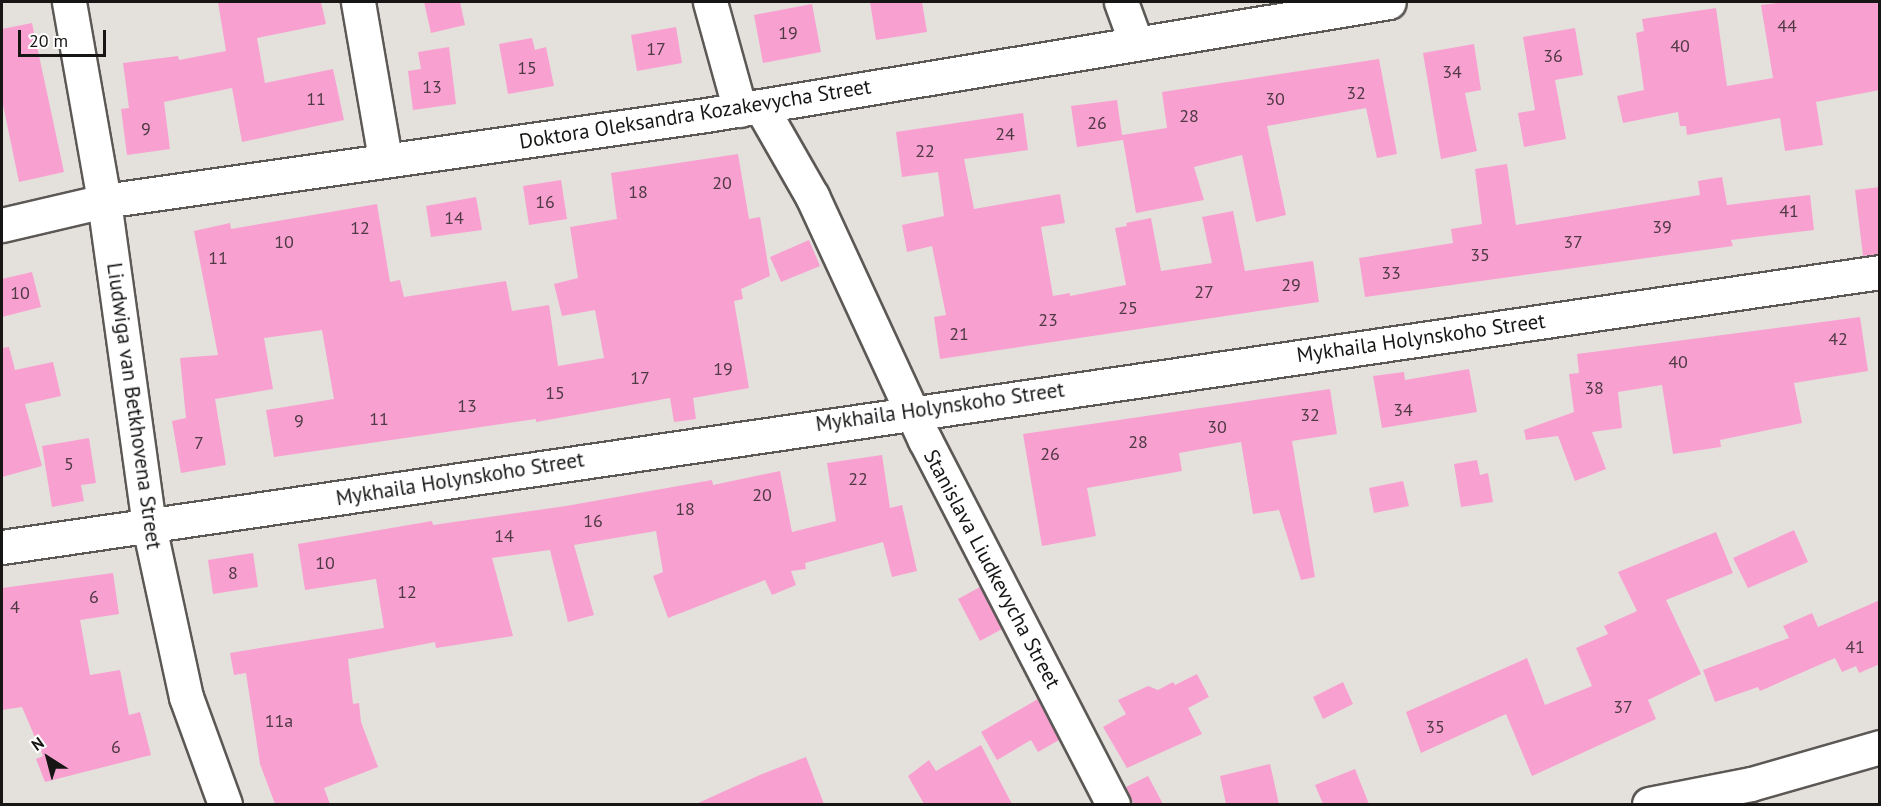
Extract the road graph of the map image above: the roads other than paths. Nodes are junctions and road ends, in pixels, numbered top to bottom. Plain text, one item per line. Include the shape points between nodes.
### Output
1 (69, 2) edge
2 (358, 2) edge
3 (710, 2) edge
4 (1121, 2) edge
5 (1389, 2) edge
6 (1136, 42) junction
7 (750, 108) junction
8 (385, 159) junction
9 (104, 201) junction
10 (2, 225) edge
11 (1880, 272) edge
12 (913, 411) junction
13 (148, 526) junction
14 (2, 547) edge
15 (1880, 747) edge
16 (225, 804) edge
17 (1113, 804) edge
18 (1654, 804) edge

1 - 9 street, Liudwiga van Betkhovena Street
2 - 8 street
3 - 7 street, Stanislava Liudkevycha Street
4 - 6 street
5 - 6 street, Doktora Oleksandra Kozakevycha Street
6 - 7 street, Doktora Oleksandra Kozakevycha Street
7 - 8 street, Doktora Oleksandra Kozakevycha Street
7 - 12 street, Stanislava Liudkevycha Street via 812,196
8 - 9 street, Doktora Oleksandra Kozakevycha Street
9 - 10 street, Doktora Oleksandra Kozakevycha Street
9 - 13 street, Liudwiga van Betkhovena Street
11 - 12 street, Mykhaila Holynskoho Street
12 - 13 street, Mykhaila Holynskoho Street
12 - 17 street, Stanislava Liudkevycha Street
13 - 14 street, Mykhaila Holynskoho Street
13 - 16 street, Liudwiga van Betkhovena Street via 186,697
15 - 18 street via 1751,784

